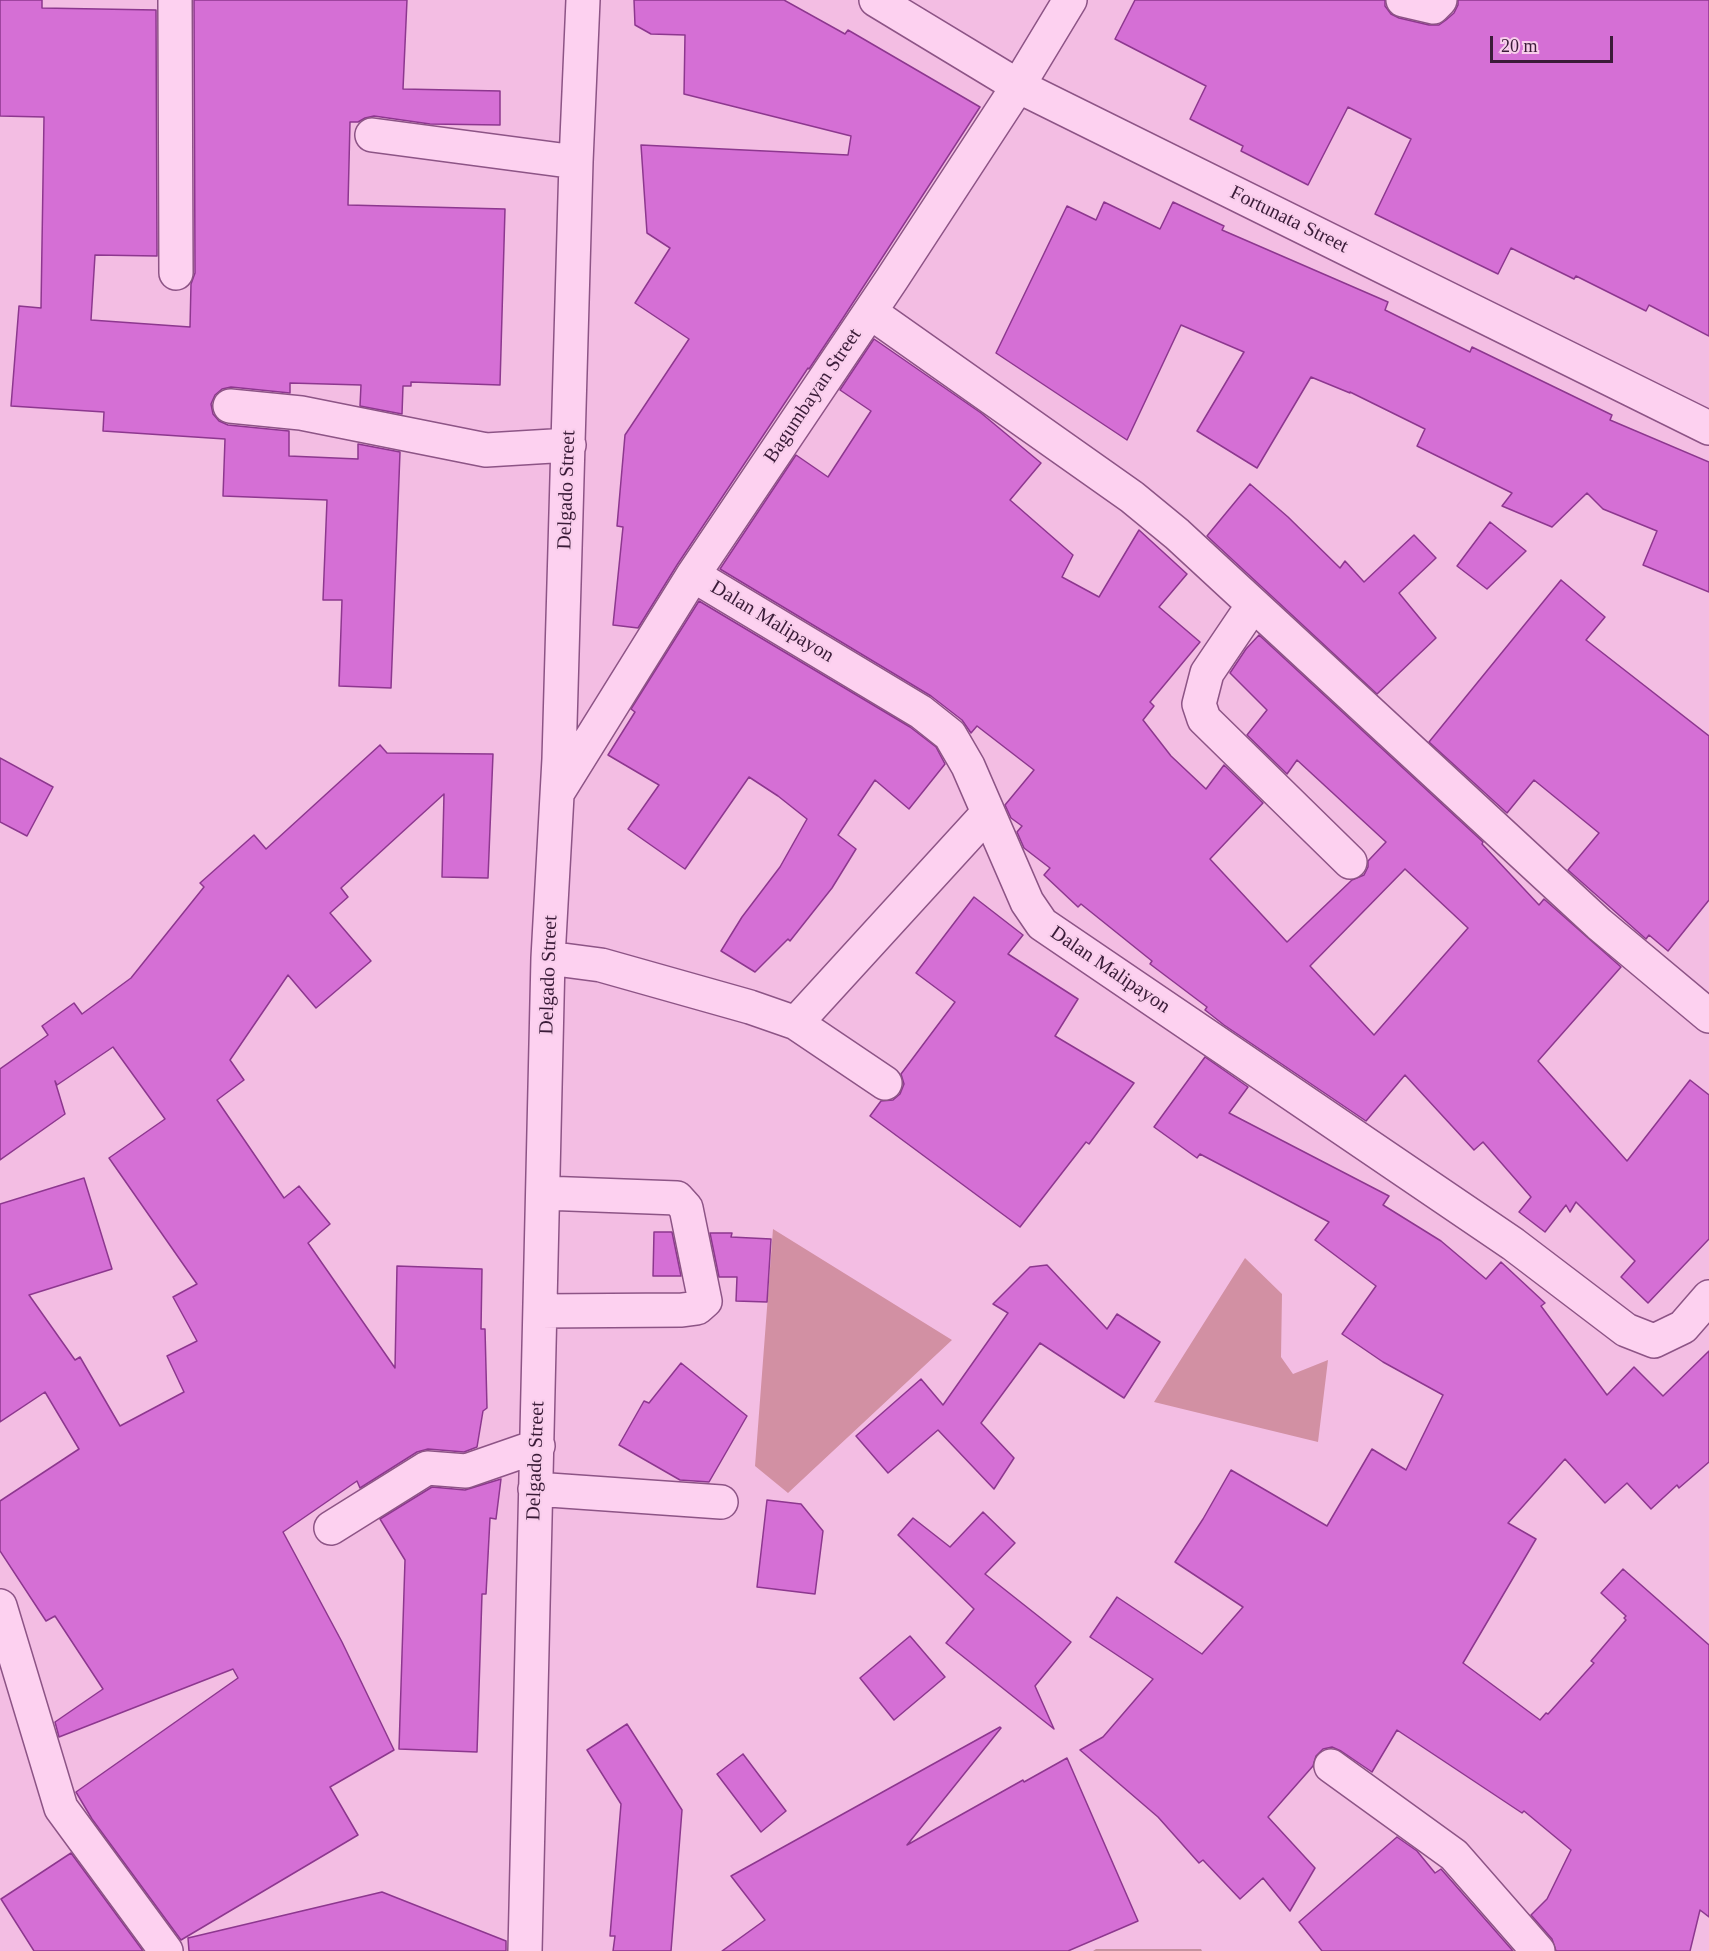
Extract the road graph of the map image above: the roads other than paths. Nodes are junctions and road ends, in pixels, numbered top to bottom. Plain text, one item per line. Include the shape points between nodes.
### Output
1 (175, 0) edge
2 (582, 0) edge
3 (876, 0) edge
4 (1070, 0) edge
5 (1402, 0) edge
6 (1440, 0) edge
7 (1018, 86) junction
8 (372, 135) dead end
9 (576, 162) junction
10 (176, 273) dead end
11 (870, 312) junction
12 (230, 406) dead end
13 (1709, 428) edge
14 (569, 445) junction
15 (693, 575) junction
16 (1253, 604) junction
17 (557, 793) junction
18 (988, 813) junction
19 (1350, 862) dead end
20 (548, 958) junction
21 (1709, 1016) edge
22 (796, 1023) junction
23 (885, 1083) dead end
24 (543, 1193) junction
25 (1709, 1296) edge
26 (540, 1311) junction
27 (538, 1446) junction
28 (535, 1490) junction
29 (721, 1502) dead end
30 (331, 1528) dead end
31 (0, 1606) edge
32 (1331, 1766) dead end
33 (166, 1951) edge
34 (525, 1951) edge
35 (1538, 1951) edge

1 - 10 street
2 - 9 street, Delgado Street
3 - 7 street, Fortunata Street
4 - 7 street, Bagumbayan Street
5 - 6 street via 1433,7
7 - 11 street, Bagumbayan Street
7 - 13 street, Fortunata Street
8 - 9 street
9 - 14 street, Delgado Street
11 - 15 street, Bagumbayan Street
11 - 16 street via 1132,496
12 - 14 street via 301,413 486,450
14 - 17 street, Delgado Street
15 - 17 street, Bagumbayan Street
15 - 18 street, Dalan Malipayon via 921,712 950,735
16 - 19 street via 1207,673 1199,704 1204,719
16 - 21 street via 1599,924
17 - 20 street, Delgado Street
18 - 22 street
18 - 25 street, Dalan Malipayon via 1027,902 1042,924 1513,1244 1626,1330 1654,1341 1683,1327
20 - 22 street via 601,965
20 - 24 street, Delgado Street
22 - 23 street
24 - 26 street, Delgado Street
24 - 26 street via 677,1198 686,1208 705,1301 697,1308 682,1310
26 - 27 street, Delgado Street
27 - 28 street, Delgado Street
27 - 30 street via 466,1472 427,1468
28 - 29 street
28 - 34 street, Delgado Street
31 - 33 street via 61,1808
32 - 35 street via 1454,1855

